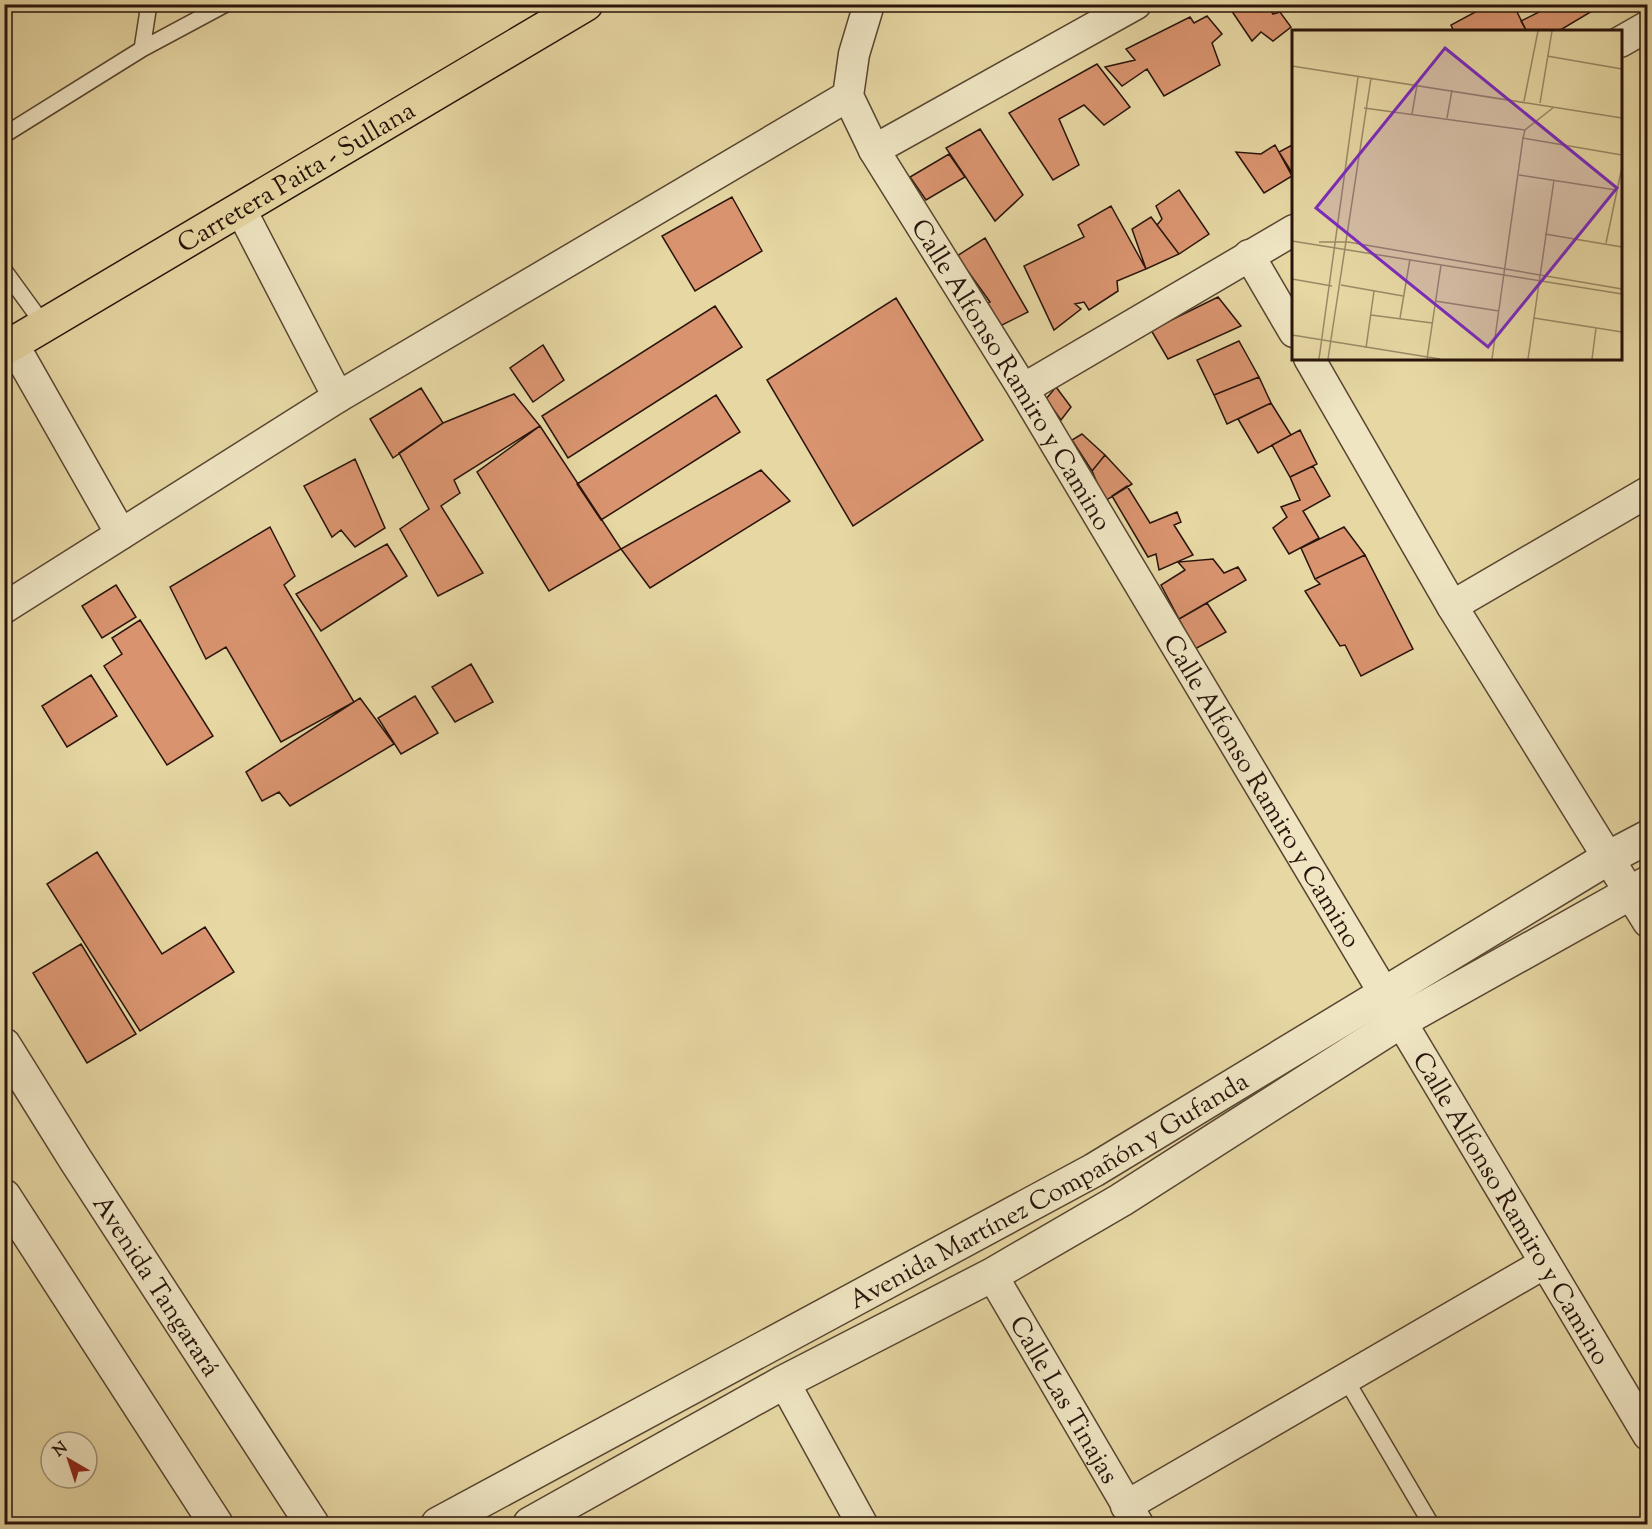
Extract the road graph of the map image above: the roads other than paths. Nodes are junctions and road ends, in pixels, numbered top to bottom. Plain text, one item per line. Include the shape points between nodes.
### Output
1 (149, 4) edge
2 (226, 4) edge
3 (586, 4) edge
4 (869, 4) edge
5 (1136, 4) edge
6 (1647, 26) edge
7 (1622, 41) edge
8 (142, 50) junction
9 (848, 96) junction
10 (4, 135) edge
11 (874, 150) junction
12 (241, 210) junction
13 (1292, 231) edge
14 (1250, 255) junction
15 (4, 270) edge
16 (44, 325) junction
17 (1292, 330) edge
18 (9, 347) edge
19 (1310, 360) edge
20 (1023, 389) junction
21 (338, 397) junction
22 (1647, 492) edge
23 (121, 534) junction
24 (1452, 606) junction
25 (4, 608) edge
26 (1647, 837) edge
27 (1608, 858) junction
28 (1638, 888) edge
29 (1647, 922) edge
30 (1385, 993) junction
31 (1401, 1021) junction
32 (4, 1045) edge
33 (4, 1196) edge
34 (1545, 1263) junction
35 (992, 1275) junction
36 (1345, 1378) junction
37 (784, 1382) junction
38 (1647, 1435) edge
39 (1132, 1515) edge
40 (216, 1524) edge
41 (312, 1524) edge
42 (438, 1524) edge
43 (530, 1524) edge
44 (862, 1524) edge
45 (1431, 1524) edge

1 - 8 lane
2 - 8 lane
3 - 12 main road, Carretera Paita - Sullana
4 - 9 street via 854,54
5 - 11 street
6 - 7 street
8 - 10 lane
9 - 11 street, Calle Alfonso Ramiro y Camino
9 - 21 street
11 - 20 street, Calle Alfonso Ramiro y Camino
12 - 16 main road, Carretera Paita - Sullana
12 - 21 street
13 - 14 street
14 - 17 street
14 - 20 street
15 - 16 lane
16 - 18 main road, Carretera Paita - Sullana
18 - 23 street
19 - 24 street
20 - 30 street, Calle Alfonso Ramiro y Camino
21 - 23 street
22 - 24 street
23 - 25 street
24 - 27 street
26 - 27 street, Avenida Martínez Compañón y Gufanda
27 - 28 street
27 - 30 street, Avenida Martínez Compañón y Gufanda
28 - 29 street
28 - 31 street, Avenida Martínez Compañón y Gufanda
30 - 31 street, Calle Alfonso Ramiro y Camino
30 - 42 street, Avenida Martínez Compañón y Gufanda via 1094,1170
31 - 34 street, Calle Alfonso Ramiro y Camino
31 - 35 street, Avenida Martínez Compañón y Gufanda via 1120,1200
32 - 41 street, Avenida Tangarará
33 - 40 street
34 - 36 street
34 - 38 street, Calle Alfonso Ramiro y Camino
35 - 37 street, Avenida Martínez Compañón y Gufanda
35 - 39 street, Calle Las Tinajas
36 - 39 street
36 - 45 lane
37 - 43 street, Avenida Martínez Compañón y Gufanda
37 - 44 street

